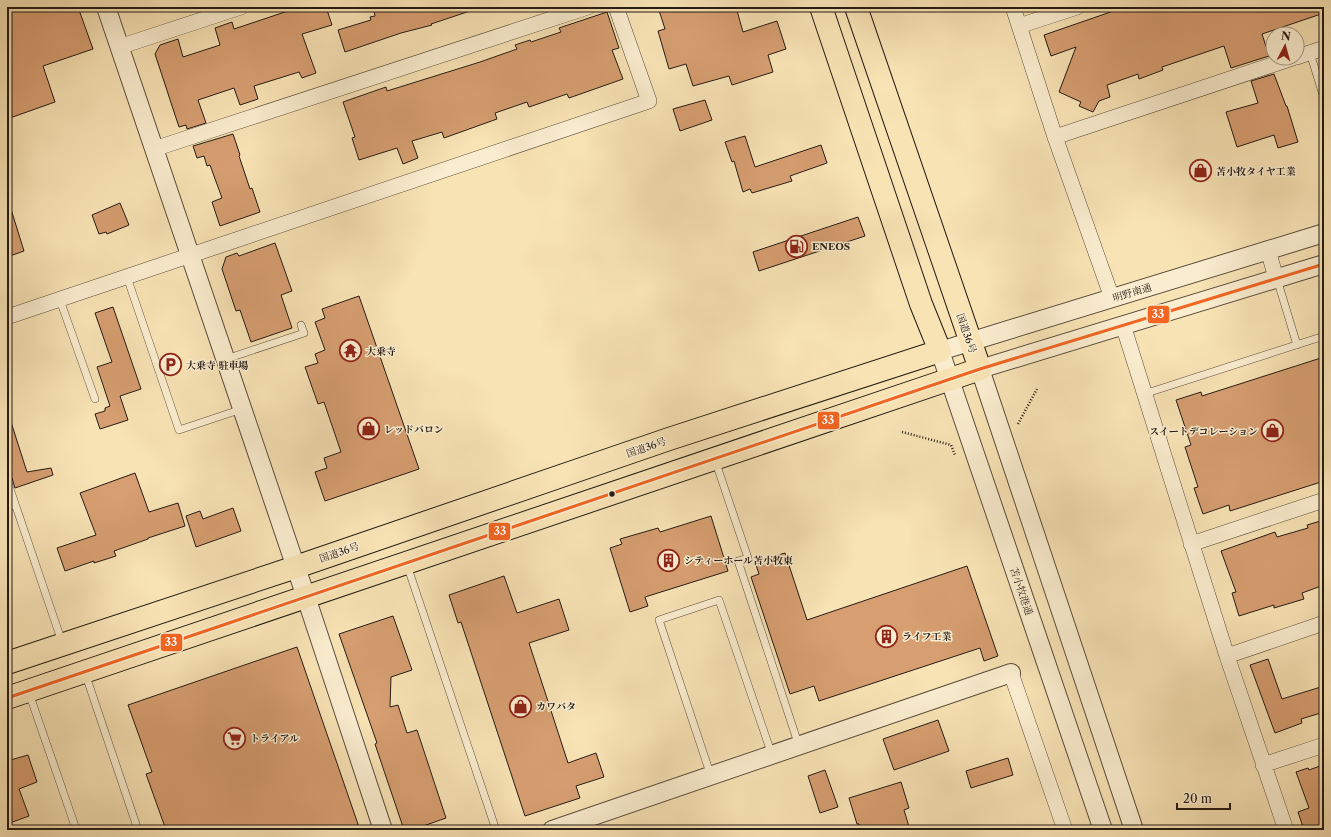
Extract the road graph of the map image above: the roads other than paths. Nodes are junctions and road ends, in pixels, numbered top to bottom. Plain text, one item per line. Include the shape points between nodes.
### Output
1 (106, 7) edge
2 (241, 7) edge
3 (588, 7) edge
4 (616, 7) edge
5 (821, 7) edge
6 (856, 7) edge
7 (1013, 7) edge
8 (1077, 7) edge
9 (1019, 26) junction
10 (119, 47) junction
11 (1324, 48) edge
12 (1305, 54) edge
13 (1305, 59) edge
14 (1269, 66) edge
15 (1324, 98) edge
16 (1055, 136) junction
17 (154, 149) junction
18 (1324, 233) edge
19 (1268, 250) junction
20 (191, 256) junction
21 (1324, 264) edge
22 (127, 277) junction
23 (1276, 278) junction
24 (1112, 298) junction
25 (60, 300) junction
26 (7, 318) edge
27 (301, 325) dead end
28 (1123, 325) junction
29 (1324, 336) edge
30 (970, 342) junction
31 (1298, 345) junction
32 (940, 351) junction
33 (226, 358) junction
34 (980, 369) junction
35 (950, 379) junction
36 (1144, 394) junction
37 (95, 399) dead end
38 (242, 409) junction
39 (715, 459) junction
40 (7, 480) edge
41 (1324, 500) edge
42 (16, 505) junction
43 (7, 507) edge
44 (1191, 544) junction
45 (406, 563) junction
46 (296, 567) junction
47 (306, 597) junction
48 (1324, 623) edge
49 (62, 644) junction
50 (1227, 656) junction
51 (7, 663) edge
52 (84, 672) junction
53 (1011, 673) joint
54 (28, 691) junction
55 (7, 698) edge
56 (1324, 745) edge
57 (799, 746) junction
58 (772, 755) junction
59 (1263, 765) junction
60 (711, 776) junction
61 (72, 830) edge
62 (138, 830) edge
63 (383, 830) edge
64 (496, 830) edge
65 (552, 830) edge
66 (1065, 830) edge
67 (1103, 830) edge
68 (1134, 830) edge
69 (1286, 830) edge

1 - 10 street
2 - 10 street
3 - 17 street
4 - 20 street via 649,101
5 - 32 highway via 921,304
6 - 30 highway, 国道36号
7 - 9 street
8 - 9 street
9 - 16 street
10 - 17 street
11 - 12 street
13 - 15 lane
14 - 16 street
16 - 24 street
17 - 20 street
18 - 19 street, 明野南通
19 - 23 street
19 - 24 street, 明野南通
20 - 22 street
20 - 33 street
21 - 23 street
22 - 25 street
22 - 38 lane via 179,430
23 - 28 street
23 - 31 lane
24 - 30 street, 明野南通
25 - 26 street
25 - 37 lane
27 - 33 lane via 304,333
28 - 34 street
28 - 36 street
29 - 31 lane
30 - 32 street, 明野南通
30 - 34 highway, 国道36号
31 - 36 lane
32 - 35 street, 苫小牧港通
32 - 46 highway, 国道36号 via 662,442
33 - 38 street
34 - 35 highway
34 - 68 street
35 - 39 highway
35 - 67 street, 苫小牧港通
36 - 44 street
38 - 46 street
39 - 45 highway
39 - 57 lane via 748,558 738,561
40 - 42 lane
41 - 44 street
42 - 43 lane
42 - 49 lane
44 - 50 street
45 - 47 highway
45 - 64 lane
46 - 47 street
46 - 49 highway, 国道36号
47 - 52 highway
47 - 63 street
48 - 50 street
49 - 51 highway, 国道36号
50 - 59 street
52 - 54 highway
52 - 62 lane
53 - 57 street
53 - 66 street
54 - 55 highway
54 - 61 lane via 76,829
56 - 59 street
57 - 58 street
58 - 60 street
58 - 60 lane via 719,600 659,620
59 - 69 street
60 - 65 street

